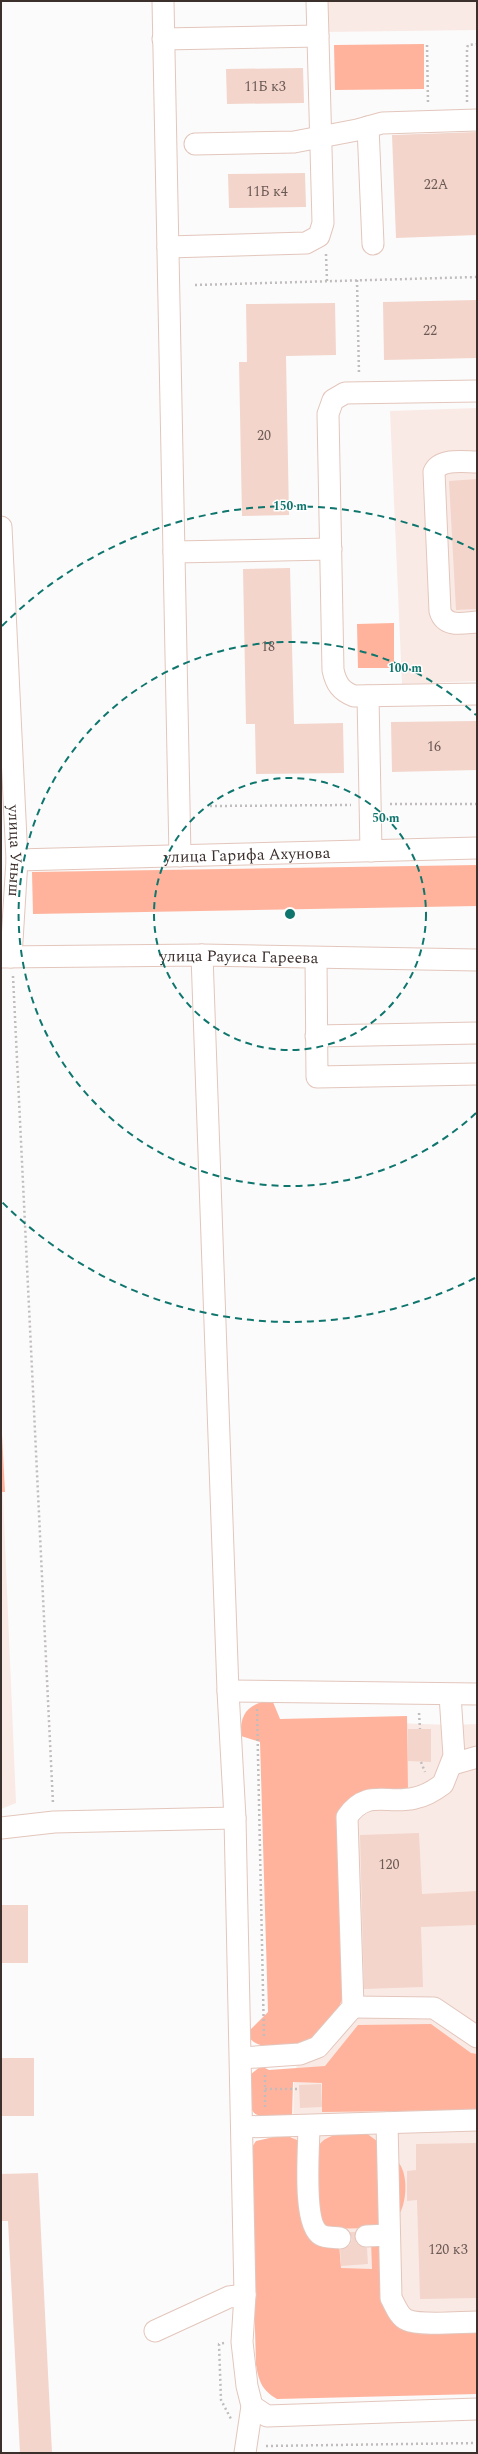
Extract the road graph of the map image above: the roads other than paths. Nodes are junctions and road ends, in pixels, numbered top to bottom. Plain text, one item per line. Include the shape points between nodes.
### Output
1 (163, 1) edge
2 (317, 1) edge
3 (318, 36) junction
4 (164, 39) junction
5 (472, 120) edge
6 (368, 127) junction
7 (321, 136) junction
8 (195, 144) dead end
9 (373, 244) dead end
10 (168, 246) junction
11 (477, 391) edge
12 (477, 462) edge
13 (1, 527) edge
14 (331, 549) junction
15 (174, 552) junction
16 (477, 622) edge
17 (4, 647) edge
18 (477, 694) edge
19 (368, 696) junction
20 (477, 848) edge
21 (371, 850) junction
22 (180, 856) junction
23 (17, 860) junction
24 (202, 955) junction
25 (6, 957) edge
26 (316, 958) junction
27 (477, 960) edge
28 (477, 1033) edge
29 (316, 1036) junction
30 (477, 1074) edge
31 (228, 1691) junction
32 (477, 1694) edge
33 (450, 1695) junction
34 (477, 1757) edge
35 (453, 1764) junction
36 (235, 1818) junction
37 (1, 1828) edge
38 (353, 2006) junction
39 (477, 2037) edge
40 (241, 2058) junction
41 (477, 2120) edge
42 (387, 2123) junction
43 (309, 2126) junction
44 (242, 2127) junction
45 (389, 2235) junction
46 (366, 2236) dead end
47 (340, 2238) dead end
48 (245, 2294) junction
49 (477, 2322) edge
50 (155, 2331) dead end
51 (252, 2406) junction
52 (477, 2409) edge
53 (245, 2453) edge

1 - 4 street
2 - 3 street
3 - 4 street
3 - 7 street
4 - 10 street
5 - 6 street via 382,123
6 - 7 street
6 - 9 street
7 - 8 street via 294,142
7 - 10 street via 323,224 319,236 306,243
10 - 15 street
11 - 14 street via 359,393 338,395 333,400 329,410
12 - 16 street via 442,463 434,472 440,611 443,619 450,623
13 - 17 street, улица Уныш
14 - 15 street
14 - 19 street via 333,670 336,680 346,693
15 - 22 street
17 - 23 street, улица Уныш
18 - 19 street
19 - 21 street
20 - 21 street, улица Гарифа Ахунова
21 - 22 street, улица Гарифа Ахунова
22 - 23 street, улица Гарифа Ахунова
23 - 25 street, улица Уныш
24 - 25 street, улица Рауиса Гареева
24 - 26 street, улица Рауиса Гареева
24 - 31 street
26 - 27 street, улица Рауиса Гареева
26 - 29 street
28 - 29 street
29 - 30 street via 317,1077
31 - 33 street
31 - 36 street
32 - 33 street
33 - 35 street
34 - 35 street
35 - 38 street via 443,1784 433,1791 415,1798 368,1800 353,1808 346,1816
36 - 37 street via 54,1822
36 - 40 street
38 - 39 street via 434,2008
38 - 40 street via 318,2048 300,2054
40 - 44 street
41 - 42 street
42 - 43 street
42 - 45 street
43 - 44 street
43 - 47 street via 308,2208 311,2221 321,2236
44 - 48 street
45 - 46 street
45 - 49 street via 391,2298 397,2310 407,2320
48 - 50 street via 229,2296
48 - 51 street via 242,2342
51 - 52 street via 267,2416
51 - 53 street

